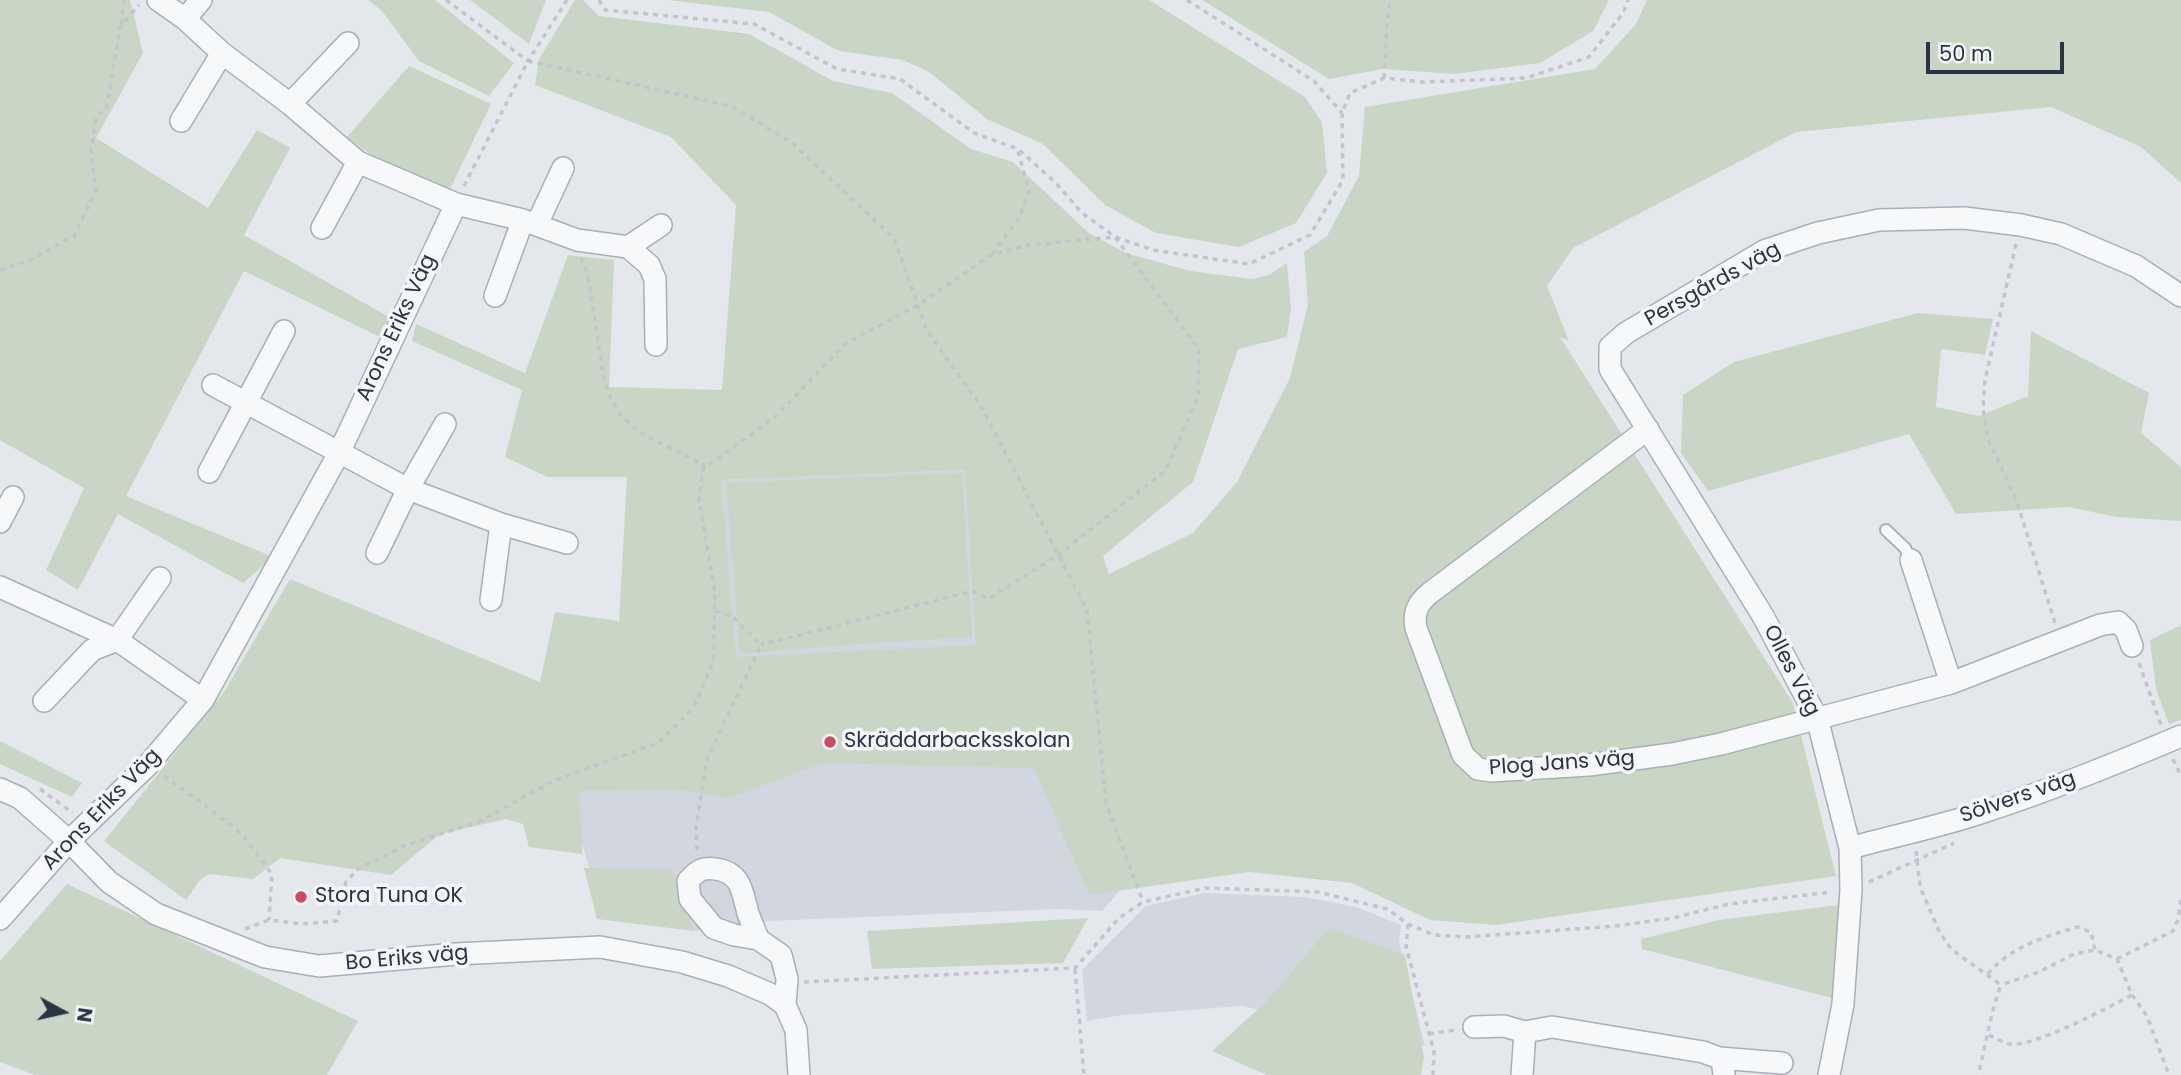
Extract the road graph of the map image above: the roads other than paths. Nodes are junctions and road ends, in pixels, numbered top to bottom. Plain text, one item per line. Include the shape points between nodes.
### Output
1 (158, 0) edge
2 (201, 0) edge
3 (185, 19) junction
4 (348, 43) dead end
5 (222, 52) junction
6 (290, 104) junction
7 (181, 121) dead end
8 (358, 162) junction
9 (563, 168) dead end
10 (456, 204) junction
11 (530, 222) junction
12 (661, 225) dead end
13 (322, 228) dead end
14 (628, 247) junction
15 (495, 296) dead end
16 (2181, 296) edge
17 (284, 331) dead end
18 (656, 345) dead end
19 (1610, 347) joint
20 (213, 385) dead end
21 (246, 403) junction
22 (445, 424) dead end
23 (1648, 429) junction
24 (339, 453) junction
25 (209, 472) dead end
26 (408, 489) junction
27 (13, 497) dead end
28 (0, 522) edge
29 (501, 524) junction
30 (1885, 530) dead end
31 (567, 543) dead end
32 (377, 553) dead end
33 (1911, 560) joint
34 (160, 578) dead end
35 (0, 587) edge
36 (491, 600) dead end
37 (117, 640) junction
38 (2132, 646) road end
39 (1951, 682) junction
40 (203, 700) junction
41 (44, 701) dead end
42 (1817, 718) junction
43 (2176, 749) edge
44 (0, 789) edge
45 (69, 841) junction
46 (1850, 848) junction
47 (0, 919) edge
48 (758, 939) junction
49 (785, 1005) junction
50 (1474, 1027) road end
51 (1525, 1032) junction
52 (1782, 1063) dead end
53 (1721, 1066) edge
54 (799, 1075) edge
55 (1521, 1075) edge
56 (1829, 1075) edge

1 - 3 street
2 - 3 street
3 - 5 street
4 - 6 street
5 - 6 street
5 - 7 street
6 - 8 street
8 - 10 street
8 - 13 street
9 - 11 street
10 - 11 street
10 - 24 street, Arons Eriks Väg
11 - 14 street via 576,240
11 - 15 street
12 - 14 street
14 - 18 street via 649,265 655,279
16 - 19 street, Persgårds väg via 2136,266 2061,234 1964,218 1879,220 1764,251
17 - 21 street
19 - 23 street, Olles Väg via 1611,369
20 - 21 street
21 - 24 street
21 - 25 street
22 - 26 street
23 - 42 street, Olles Väg via 1763,616
23 - 42 street, Plog Jans väg via 1418,605 1416,628 1464,755 1472,766 1483,770 1589,765 1721,744
24 - 26 street
24 - 40 street, Arons Eriks Väg
26 - 29 street
26 - 32 street
27 - 28 street
29 - 31 street
29 - 36 street
30 - 33 lane
33 - 39 street
34 - 37 street
35 - 37 street
37 - 40 street
37 - 41 street via 92,650
38 - 39 street via 2118,622 2100,625
39 - 42 street
40 - 45 street, Arons Eriks Väg via 147,765
42 - 46 street, Olles Väg
43 - 46 street, Sölvers väg via 2103,769 1977,814
44 - 45 street, Bo Eriks väg via 20,798
45 - 47 street, Arons Eriks Väg
45 - 49 street, Bo Eriks väg via 109,882 156,914 265,957 319,966 600,947 682,961 760,989
46 - 56 street, Olles Väg via 1843,1004
48 - 48 street via 714,928 690,899 688,881 698,870 733,874 743,888
48 - 49 street via 781,955 787,979
49 - 54 street via 796,1030
50 - 51 street via 1504,1026
51 - 53 street via 1552,1027 1703,1052
51 - 55 street
52 - 53 street

